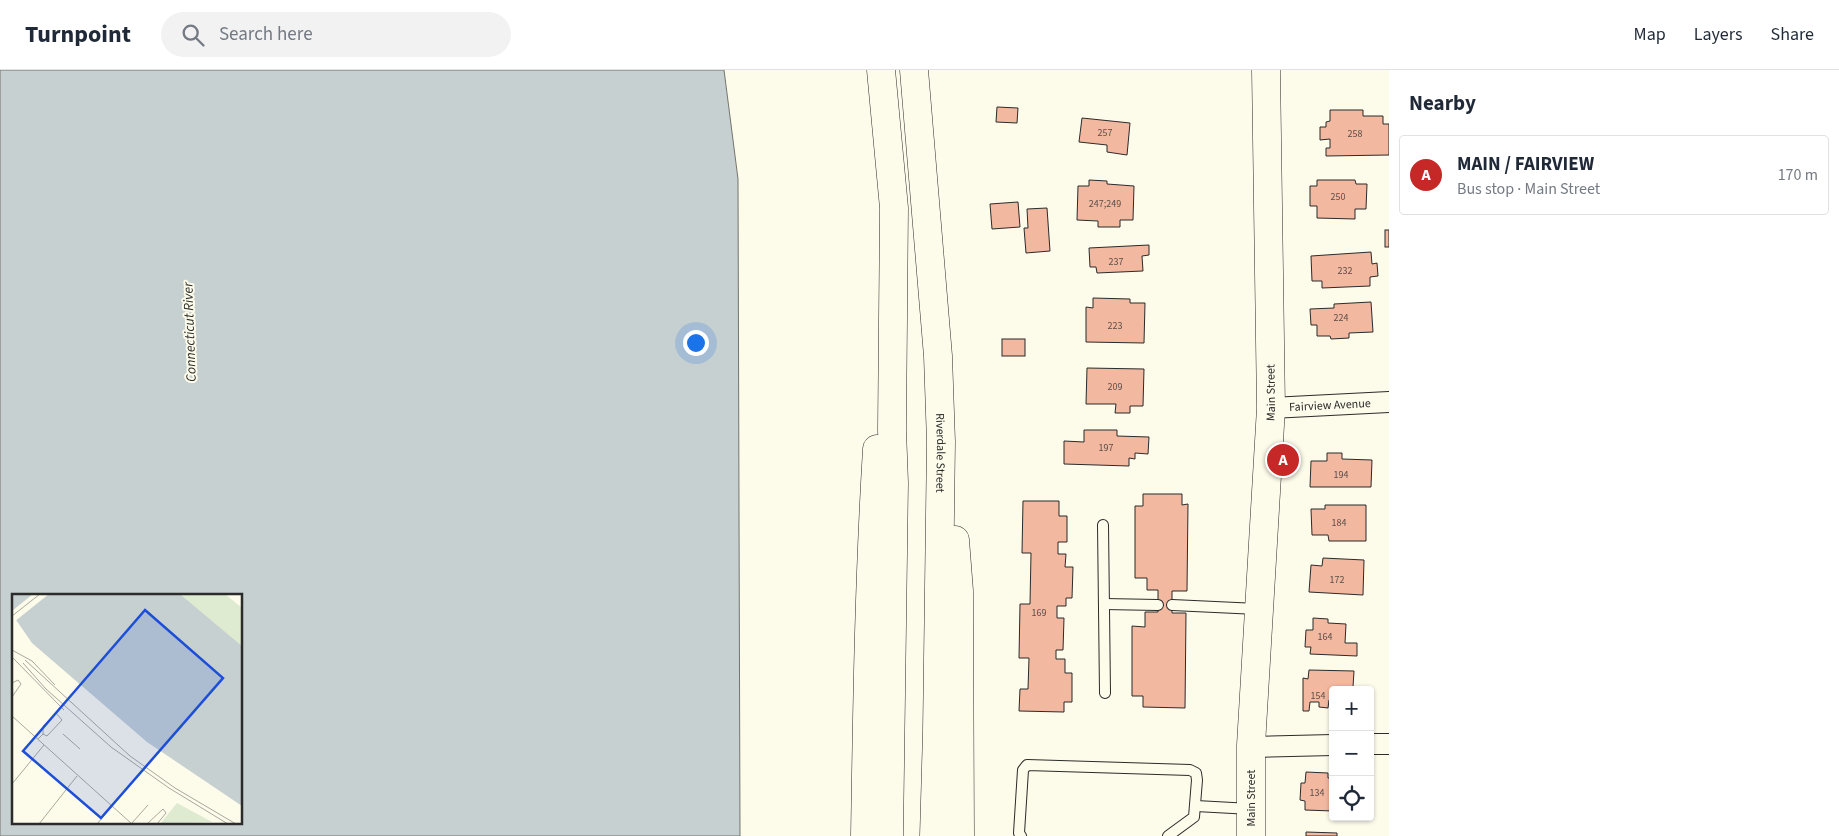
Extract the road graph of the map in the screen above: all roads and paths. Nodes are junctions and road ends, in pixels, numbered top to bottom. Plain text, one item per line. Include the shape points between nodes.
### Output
1 (881, 70) edge
2 (914, 70) edge
3 (1266, 70) edge
4 (894, 208) junction
5 (938, 356) junction
6 (1389, 402) edge
7 (1271, 408) junction
8 (1103, 525) dead end
9 (1104, 604) junction
10 (1172, 604) dead end
11 (1158, 605) dead end
12 (1259, 609) junction
13 (1105, 693) dead end
14 (1374, 744) edge
15 (1389, 744) edge
16 (1329, 745) edge
17 (1252, 747) junction
18 (1196, 806) junction
19 (1252, 808) junction
20 (865, 836) edge
21 (889, 836) edge
22 (934, 836) edge
23 (960, 836) edge
24 (1021, 836) edge
25 (1168, 836) edge
26 (1251, 836) edge

1 - 4 main road
2 - 5 main road, Riverdale Street
3 - 7 main road, Main Street
4 - 20 main road via 872,523
4 - 21 main road
5 - 22 main road, Riverdale Street via 941,485
5 - 23 main road via 959,591
6 - 7 street, Fairview Avenue
7 - 12 main road, Main Street
8 - 9 lane
9 - 11 lane
9 - 13 lane
10 - 12 lane
12 - 17 main road, Main Street
14 - 15 street
16 - 17 street
17 - 19 main road, Main Street
18 - 19 lane
18 - 24 lane via 1196,773 1190,770 1026,765 1023,770
18 - 25 lane via 1194,817
19 - 26 main road, Main Street

